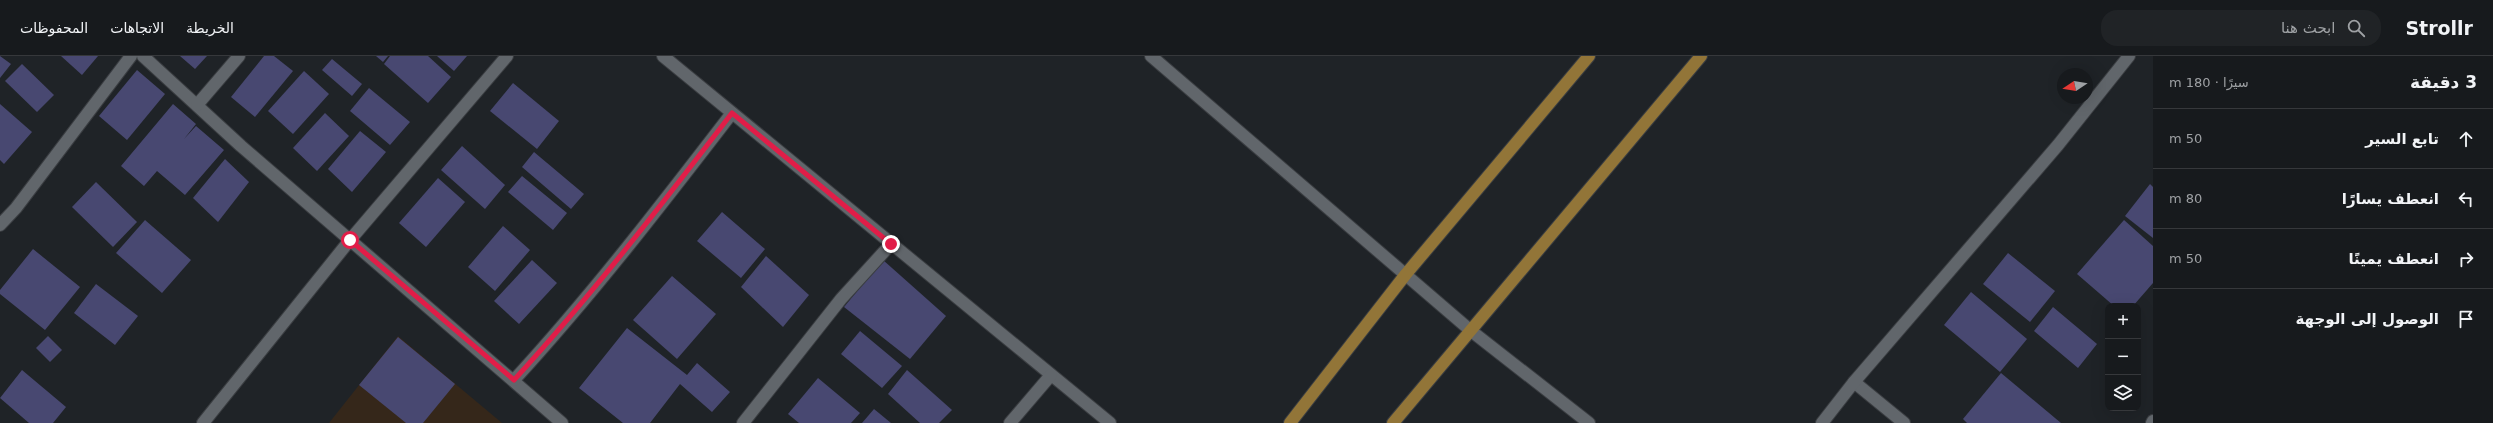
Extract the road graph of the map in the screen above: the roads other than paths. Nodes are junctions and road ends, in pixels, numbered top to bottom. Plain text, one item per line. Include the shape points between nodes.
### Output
1 (130, 56) edge
2 (143, 56) edge
3 (238, 56) edge
4 (507, 56) edge
5 (663, 56) edge
6 (1151, 56) edge
7 (1589, 56) edge
8 (1701, 56) edge
9 (2129, 56) edge
10 (196, 106) junction
11 (732, 113) junction
12 (0, 225) edge
13 (350, 240) junction
14 (891, 244) junction
15 (1406, 274) junction
16 (1470, 330) junction
17 (1051, 375) junction
18 (514, 380) junction
19 (1854, 382) junction
20 (203, 423) edge
21 (562, 423) edge
22 (743, 423) edge
23 (1010, 423) edge
24 (1110, 423) edge
25 (1290, 423) edge
26 (1393, 423) edge
27 (1589, 423) edge
28 (1822, 423) edge
29 (1904, 423) edge

1 - 12 street via 16,208
2 - 10 street
3 - 10 street
4 - 13 street
5 - 11 street
6 - 15 street
7 - 15 main road
8 - 16 main road
9 - 19 street via 2058,145
10 - 13 street
11 - 14 street
11 - 18 street via 638,236
13 - 18 street
13 - 20 street
14 - 17 street
14 - 22 street via 841,299
15 - 16 street
15 - 25 main road
16 - 26 main road
16 - 27 street
17 - 23 street
17 - 24 street
18 - 21 street
19 - 28 street
19 - 29 street

